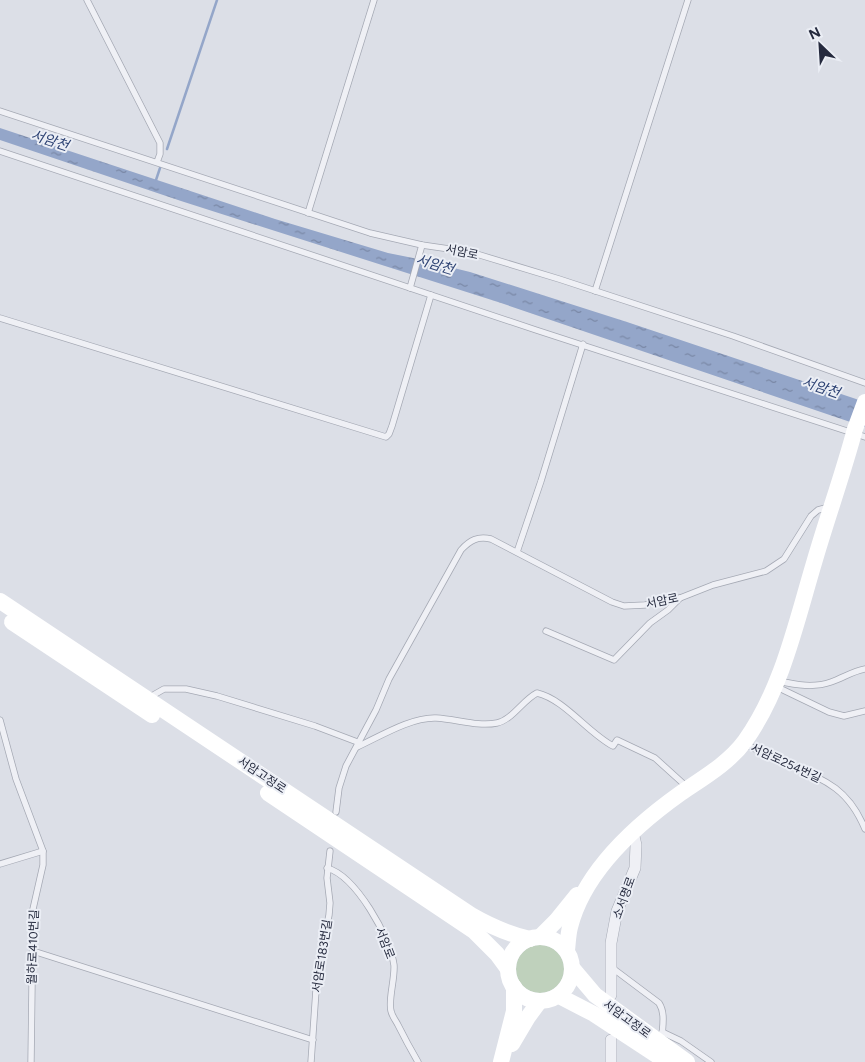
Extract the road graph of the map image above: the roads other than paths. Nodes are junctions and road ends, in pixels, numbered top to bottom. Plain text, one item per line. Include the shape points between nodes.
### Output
1 (87, 0) edge
2 (374, 0) edge
3 (688, 0) edge
4 (0, 111) edge
5 (0, 151) edge
6 (157, 162) junction
7 (308, 213) junction
8 (422, 247) junction
9 (411, 285) junction
10 (596, 291) junction
11 (431, 295) junction
12 (0, 318) edge
13 (583, 344) junction
14 (865, 383) edge
15 (865, 402) edge
16 (858, 433) edge
17 (831, 506) junction
18 (517, 552) junction
19 (680, 598) junction
20 (0, 601) edge
21 (0, 614) edge
22 (546, 631) dead end
23 (865, 669) edge
24 (776, 683) junction
25 (148, 699) junction
26 (865, 711) edge
27 (0, 720) edge
28 (744, 743) junction
29 (358, 745) junction
30 (688, 788) junction
31 (336, 812) dead end
32 (865, 829) edge
33 (633, 832) junction
34 (44, 851) junction
35 (330, 851) dead end
36 (0, 864) edge
37 (327, 868) junction
38 (595, 874) junction
39 (535, 938) junction
40 (566, 950) junction
41 (33, 951) junction
42 (611, 968) junction
43 (508, 969) junction
44 (573, 969) junction
45 (514, 988) junction
46 (611, 995) dead end
47 (559, 996) junction
48 (539, 1002) junction
49 (662, 1038) junction
50 (313, 1040) junction
51 (611, 1040) dead end
52 (31, 1062) edge
53 (311, 1062) edge
54 (418, 1062) edge
55 (502, 1062) edge
56 (611, 1062) edge
57 (666, 1062) edge
58 (687, 1062) edge
59 (711, 1062) edge

1 - 6 lane via 160,143
2 - 7 lane
3 - 10 lane
4 - 6 lane, 서암로
5 - 9 lane
6 - 7 lane, 서암로
7 - 8 lane, 서암로
8 - 9 lane
8 - 10 lane, 서암로 via 470,252
9 - 11 lane
10 - 14 lane, 서암로
11 - 12 lane via 386,437
11 - 13 lane
13 - 16 lane
13 - 18 lane
15 - 16 main road
16 - 17 main road
17 - 19 lane, 서암로 via 811,516 784,559 776,566
17 - 24 main road
18 - 19 lane, 서암로 via 624,606
18 - 29 lane, 서암로 via 492,539 483,538 472,541 461,550 389,679
19 - 22 lane via 614,660
20 - 25 main road, 서암고정로
21 - 43 main road, 서암고정로 via 452,915 486,942
23 - 24 lane via 821,685
24 - 26 lane via 829,712 844,716
24 - 28 main road
25 - 29 lane via 164,688 186,689 315,726
25 - 39 main road, 서암고정로 via 492,928
27 - 34 lane, 월하로410번길 via 16,779
28 - 30 main road
28 - 32 lane, 서암로254번길 via 827,782 849,801
29 - 30 lane via 422,720 436,718 498,723 537,693 558,704 601,740 613,746 617,740 655,758
29 - 31 lane via 342,777
30 - 33 main road
33 - 38 main road
33 - 42 street, 소서명로 via 635,868 617,911 611,943
34 - 36 lane
34 - 41 lane, 월하로410번길 via 33,908
35 - 37 lane, 서암로183번길
37 - 50 lane, 서암로183번길 via 329,915 320,964
37 - 54 lane, 서암로 via 350,882 388,943 394,964 391,1011
38 - 39 main road via 556,921
38 - 40 main road via 575,913
39 - 40 main road via 550,938
39 - 43 main road via 513,950
40 - 44 main road
41 - 50 lane
41 - 52 lane, 월하로410번길
42 - 46 street, 소서명로
42 - 49 lane via 659,1003 663,1014
43 - 45 main road
44 - 47 main road via 567,988
44 - 49 main road, 서암고정로 via 595,995
45 - 48 main road via 520,995
45 - 55 main road via 514,1011
47 - 48 main road
47 - 57 main road, 서암고정로 via 594,1014
48 - 55 main road
49 - 58 main road, 서암고정로
49 - 59 lane via 676,1038
50 - 53 lane, 서암로183번길
51 - 56 street

